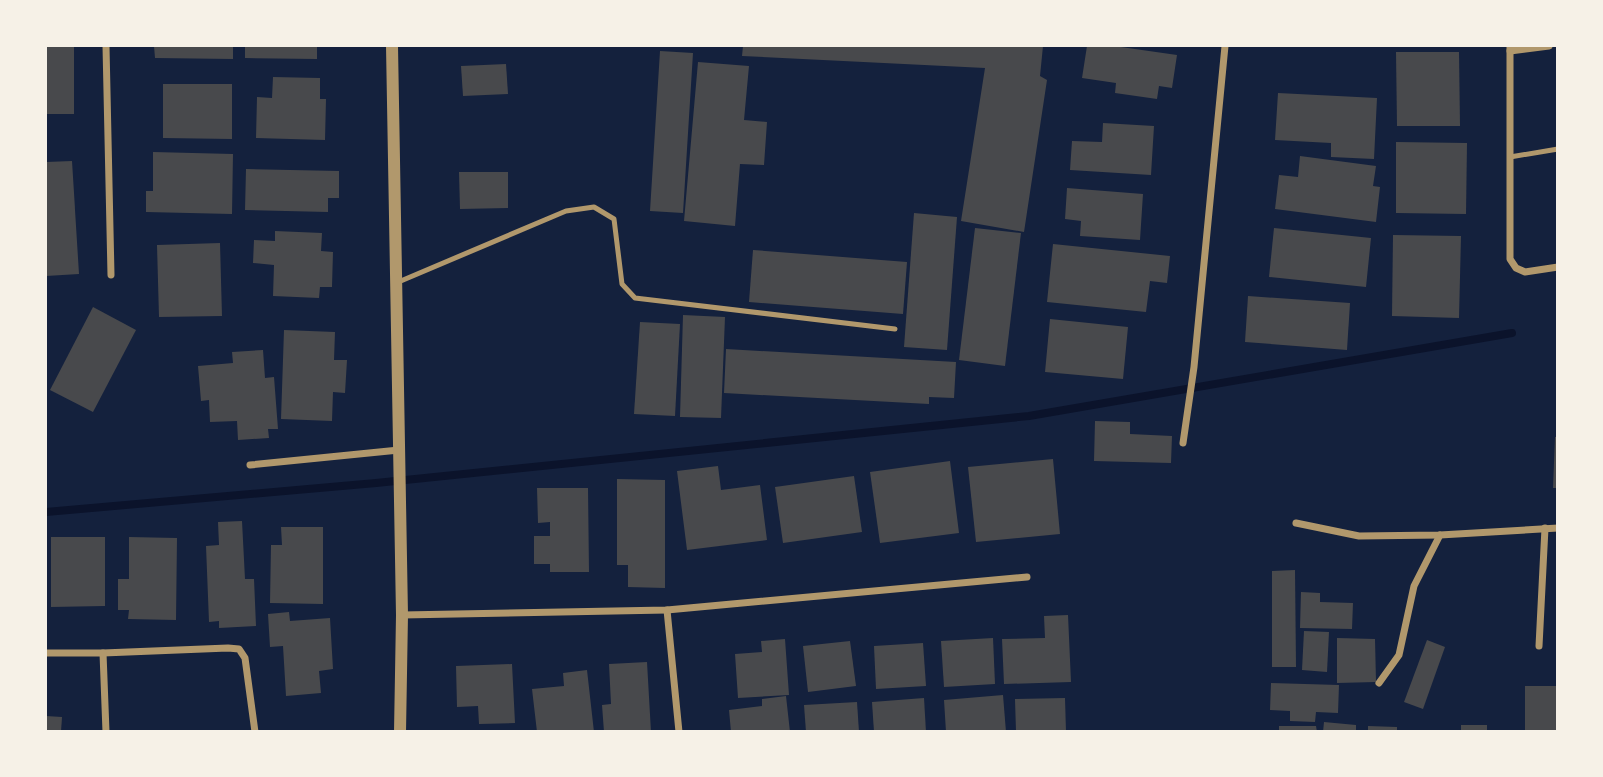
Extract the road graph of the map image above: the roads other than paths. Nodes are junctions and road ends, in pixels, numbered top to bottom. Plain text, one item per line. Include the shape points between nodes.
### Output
1 (106, 46) edge
2 (392, 46) edge
3 (1225, 46) edge
4 (1549, 46) edge
5 (1510, 48) edge
6 (1558, 149) edge
7 (1510, 157) junction
8 (1558, 267) edge
9 (111, 275) dead end
10 (396, 283) junction
11 (895, 329) dead end
12 (1182, 443) dead end
13 (399, 455) junction
14 (250, 465) dead end
15 (1296, 523) dead end
16 (1545, 528) junction
17 (1558, 528) edge
18 (1440, 535) junction
19 (1027, 577) dead end
20 (667, 610) junction
21 (402, 615) junction
22 (1539, 646) dead end
23 (46, 653) edge
24 (103, 653) junction
25 (1379, 683) dead end
26 (106, 732) edge
27 (255, 732) edge
28 (400, 732) edge
29 (679, 732) edge

1 - 9 street
2 - 10 street
3 - 12 street via 1194,367
4 - 5 street
5 - 7 street
6 - 7 lane
7 - 8 street via 1510,259 1525,272
10 - 11 lane via 566,211 594,207 614,219 622,284 635,298
10 - 13 street
13 - 14 street
13 - 21 street
15 - 18 street via 1359,536
16 - 17 street
16 - 18 street
16 - 22 street
18 - 25 street via 1414,586 1399,655
19 - 20 street
20 - 21 street
20 - 29 street
21 - 28 street
23 - 24 street
24 - 26 street
24 - 27 street via 239,649 245,657

